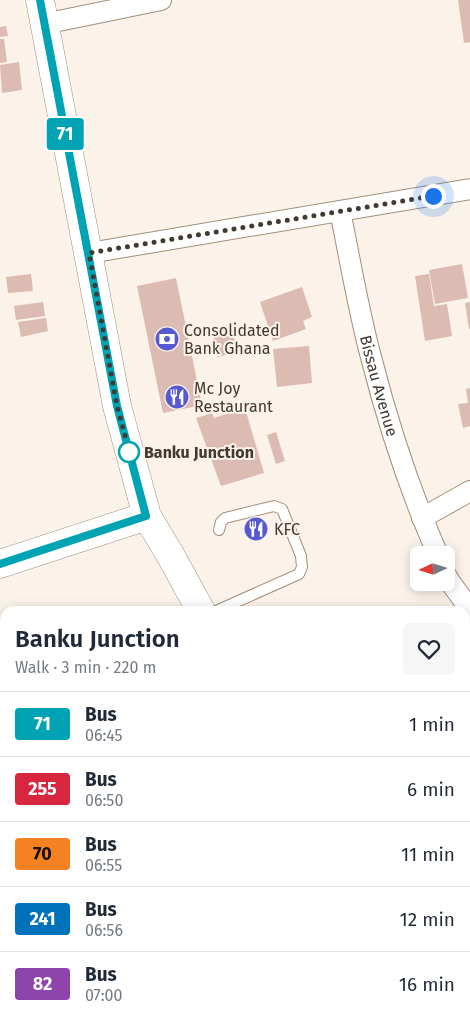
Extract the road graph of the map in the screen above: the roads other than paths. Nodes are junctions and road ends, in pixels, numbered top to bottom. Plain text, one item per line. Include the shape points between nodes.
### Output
1 (160, 0) edge
2 (42, 12) edge
3 (470, 189) edge
4 (340, 211) junction
5 (89, 253) junction
6 (470, 491) edge
7 (146, 516) junction
8 (422, 518) junction
9 (219, 530) dead end
10 (434, 546) edge
11 (0, 564) edge
12 (455, 589) edge
13 (198, 606) edge
14 (227, 606) edge
15 (467, 606) edge

1 - 2 street
2 - 5 street
3 - 4 street
4 - 5 street
4 - 8 street, Bissau Avenue via 371,356
5 - 7 street via 117,406
6 - 8 street
7 - 11 street
7 - 13 street
8 - 10 street, Bissau Avenue
9 - 14 lane via 220,522 225,518 274,506 282,509 301,556 299,574
12 - 15 street

